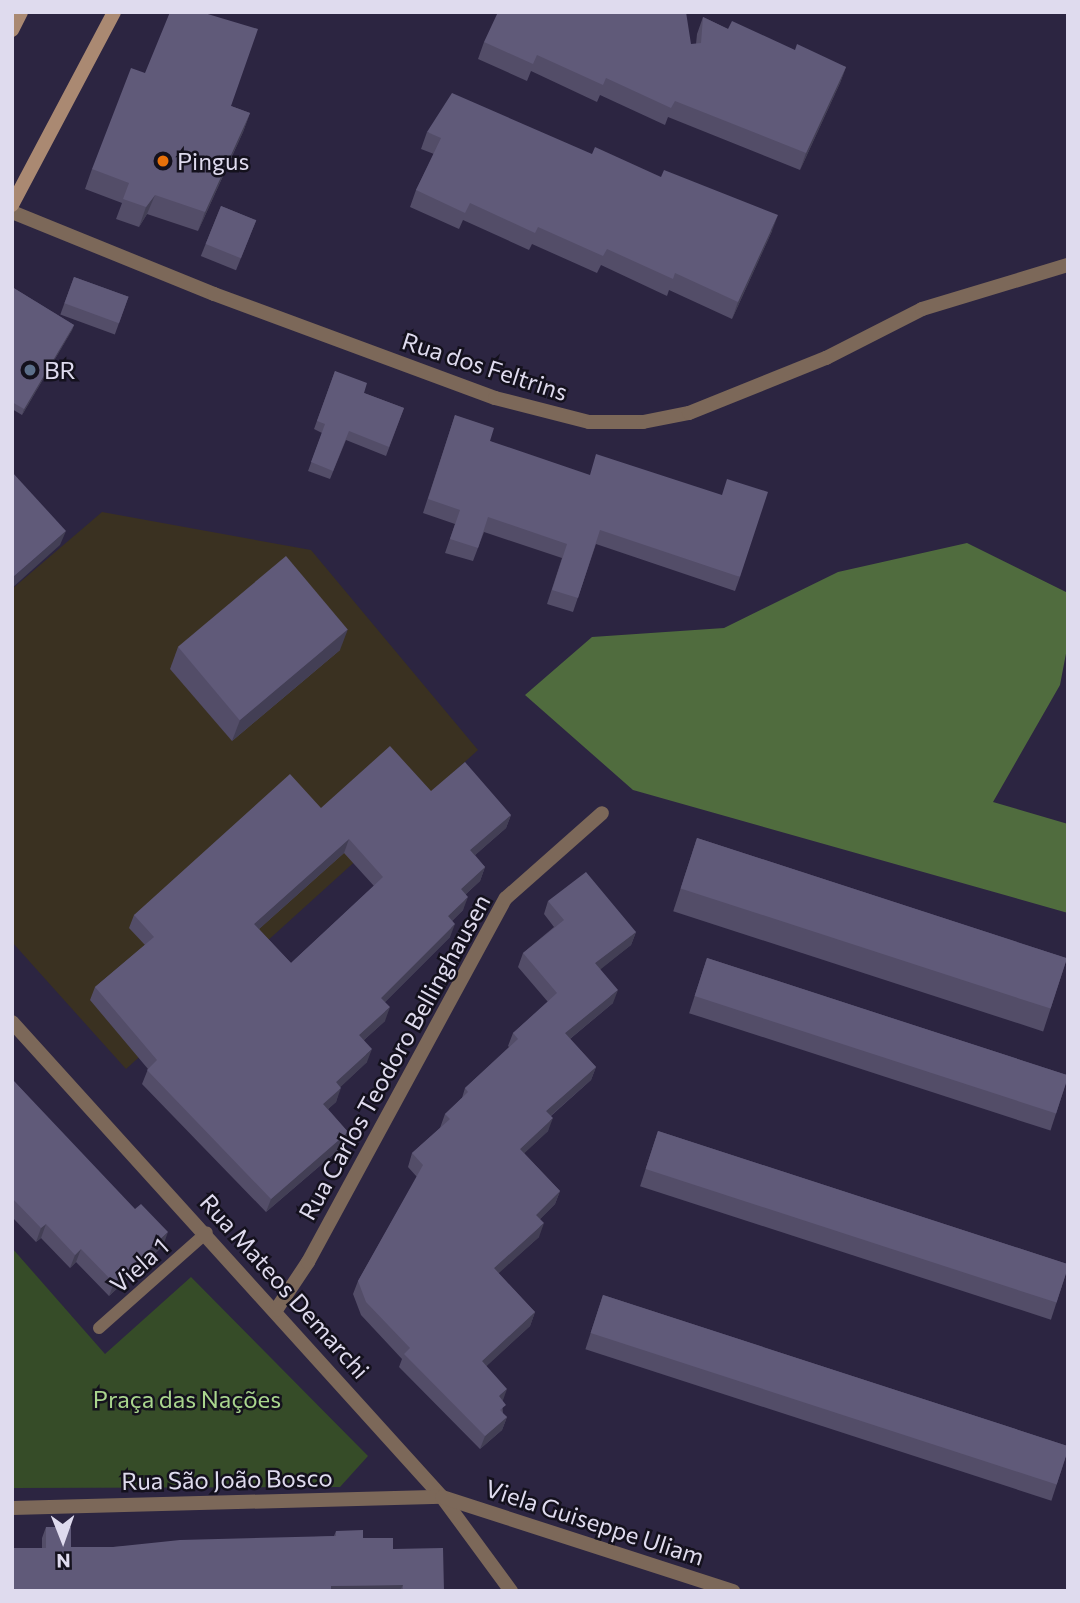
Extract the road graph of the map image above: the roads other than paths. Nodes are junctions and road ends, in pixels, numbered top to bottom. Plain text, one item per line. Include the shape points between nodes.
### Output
1 (21, 12) edge
2 (114, 12) edge
3 (12, 30) edge
4 (12, 205) edge
5 (12, 212) edge
6 (1068, 265) edge
7 (602, 813) dead end
8 (12, 1022) edge
9 (207, 1233) junction
10 (276, 1310) junction
11 (99, 1328) dead end
12 (442, 1497) junction
13 (12, 1508) edge
14 (727, 1590) edge
15 (511, 1591) edge

1 - 3 main road
2 - 4 main road
5 - 6 street, Rua dos Feltrins via 208,292 495,398 589,422 643,422 689,413 826,358 922,309
7 - 10 street, Rua Carlos Teodoro Bellinghausen via 506,898 308,1262
8 - 9 street, Rua Mateos Demarchi
9 - 10 street, Rua Mateos Demarchi
9 - 11 lane, Viela 1
10 - 12 street, Rua Mateos Demarchi
12 - 13 street, Rua São João Bosco
12 - 14 street, Viela Guiseppe Uliam
12 - 15 street, Rua Mateos Demarchi

